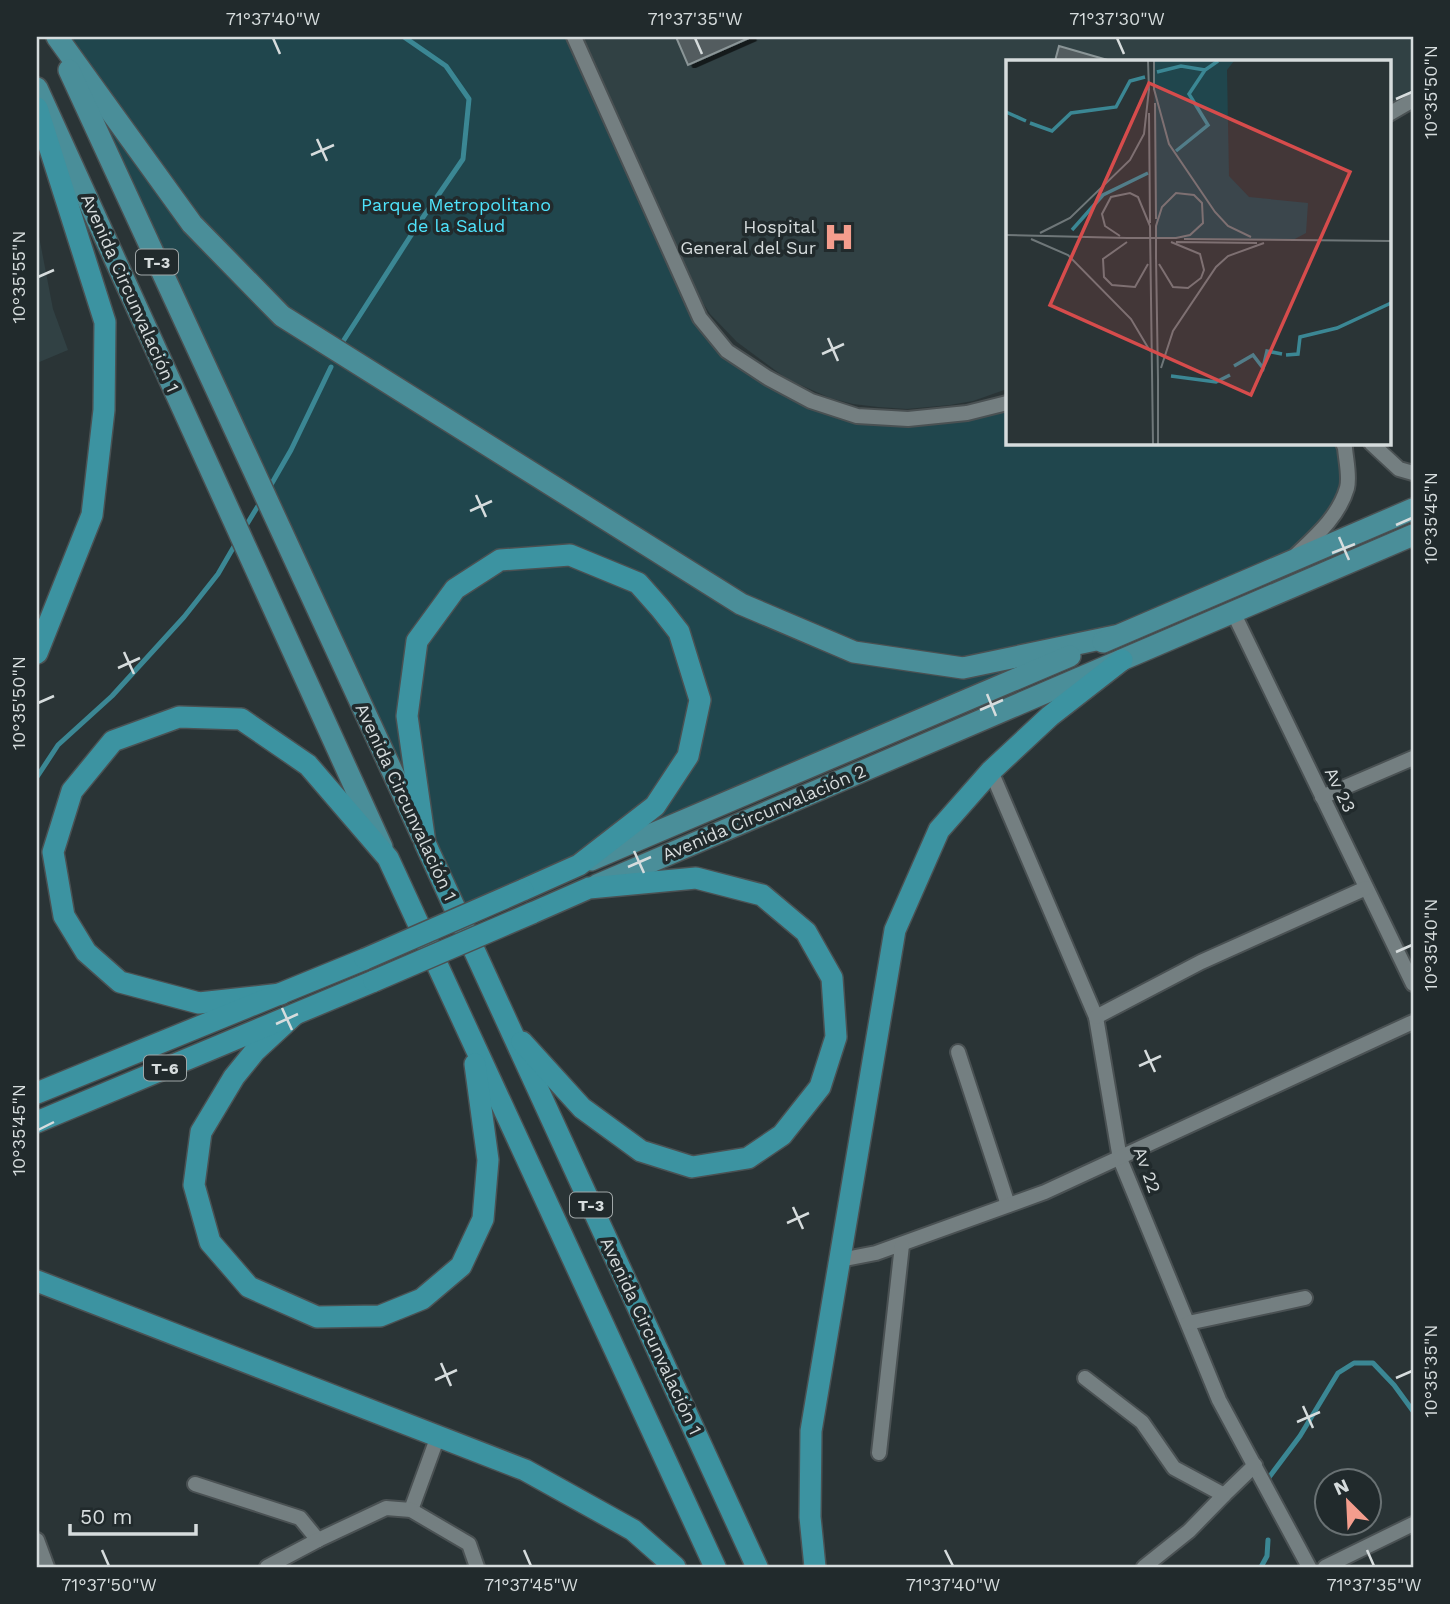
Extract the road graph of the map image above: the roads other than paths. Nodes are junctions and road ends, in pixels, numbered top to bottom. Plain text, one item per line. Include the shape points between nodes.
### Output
1 (55, 37) edge
2 (574, 37) edge
3 (37, 88) edge
4 (1413, 100) edge
5 (37, 108) edge
6 (1390, 113) edge
7 (1006, 403) edge
8 (1343, 444) edge
9 (1372, 444) edge
10 (1413, 473) edge
11 (1413, 509) edge
12 (1413, 535) edge
13 (1289, 562) junction
14 (1233, 612) junction
15 (1115, 636) junction
16 (37, 653) edge
17 (1122, 660) junction
18 (1413, 758) edge
19 (991, 771) junction
20 (1322, 797) junction
21 (425, 843) junction
22 (388, 858) junction
23 (579, 865) junction
24 (589, 888) junction
25 (1366, 888) junction
26 (1413, 984) edge
27 (281, 993) junction
28 (294, 1015) junction
29 (1096, 1017) junction
30 (1413, 1022) edge
31 (509, 1027) junction
32 (472, 1041) junction
33 (958, 1052) dead end
34 (37, 1093) edge
35 (37, 1122) edge
36 (1120, 1159) junction
37 (1008, 1205) junction
38 (902, 1245) junction
39 (840, 1260) junction
40 (37, 1281) edge
41 (1305, 1298) dead end
42 (1188, 1323) junction
43 (1085, 1378) dead end
44 (438, 1436) junction
45 (879, 1452) dead end
46 (1255, 1465) junction
47 (195, 1484) dead end
48 (1223, 1495) junction
49 (411, 1510) junction
50 (1413, 1524) edge
51 (37, 1540) edge
52 (318, 1540) junction
53 (47, 1567) edge
54 (267, 1567) edge
55 (477, 1567) edge
56 (676, 1567) edge
57 (715, 1567) edge
58 (757, 1567) edge
59 (815, 1567) edge
60 (1144, 1567) edge
61 (1309, 1567) edge
62 (1325, 1567) edge

1 - 15 main road via 192,225 282,317 741,604 854,652 963,668
1 - 21 main road, Avenida Circunvalación 1 / T-3
2 - 7 street via 699,318 727,351 811,401 857,416 908,419
3 - 22 main road, Avenida Circunvalación 1 / T-3
4 - 6 street
5 - 16 highway via 105,322 104,410 92,514
8 - 13 street via 1348,486 1320,532
9 - 10 street via 1399,469
11 - 13 main road, Avenida Circunvalación 2 / T-6
12 - 14 main road, Avenida Circunvalación 2 / T-6
13 - 15 main road, Avenida Circunvalación 2 / T-6
14 - 17 main road, Avenida Circunvalación 2 / T-6
14 - 20 street, Av 23
15 - 23 main road, Avenida Circunvalación 2 / T-6
17 - 19 highway via 1050,716
17 - 24 main road, Avenida Circunvalación 2 / T-6
18 - 20 street
19 - 29 street, Av 22
19 - 39 highway via 939,830 895,930
20 - 25 street, Av 23
21 - 23 highway via 407,716 416,641 455,589 500,559 570,555 638,583 679,632 700,700 688,755 654,806
21 - 31 highway, Avenida Circunvalación 1 / T-3
22 - 27 highway via 308,765 241,719 179,717 113,741 72,791 53,852 64,916 86,952 120,982 200,1003
22 - 32 highway, Avenida Circunvalación 1 / T-3
23 - 27 highway, Avenida Circunvalación 2 / T-6, bridge
24 - 28 highway, Avenida Circunvalación 2 / T-6, bridge
24 - 31 highway via 696,878 762,895 806,932 832,978 836,1037 820,1087 782,1135 748,1158 692,1167 641,1151 592,1115
25 - 26 street, Av 23
25 - 29 street via 1201,962
27 - 34 highway, Avenida Circunvalación 2 / T-6
28 - 32 highway via 234,1077 201,1132 194,1185 210,1242 249,1287 317,1317 380,1316 422,1299 461,1266 483,1219 488,1160
28 - 35 highway, Avenida Circunvalación 2 / T-6
29 - 36 street, Av 22
30 - 36 street
31 - 58 highway, Avenida Circunvalación 1 / T-3
32 - 57 highway, Avenida Circunvalación 1 / T-3
33 - 37 street
36 - 37 street
36 - 42 street, Av 22
37 - 38 street
38 - 39 street
38 - 45 street
39 - 59 highway via 811,1431 810,1517
40 - 44 highway
41 - 42 street
42 - 46 street, Av 22 via 1219,1399
43 - 48 street via 1142,1422 1174,1468
44 - 49 street
44 - 56 highway via 525,1470 633,1531
46 - 48 street
46 - 61 street, Av 22
47 - 52 street via 300,1518
48 - 60 street via 1189,1531
49 - 52 street via 386,1508
49 - 55 street via 469,1544
50 - 62 street
51 - 53 street
52 - 54 street

